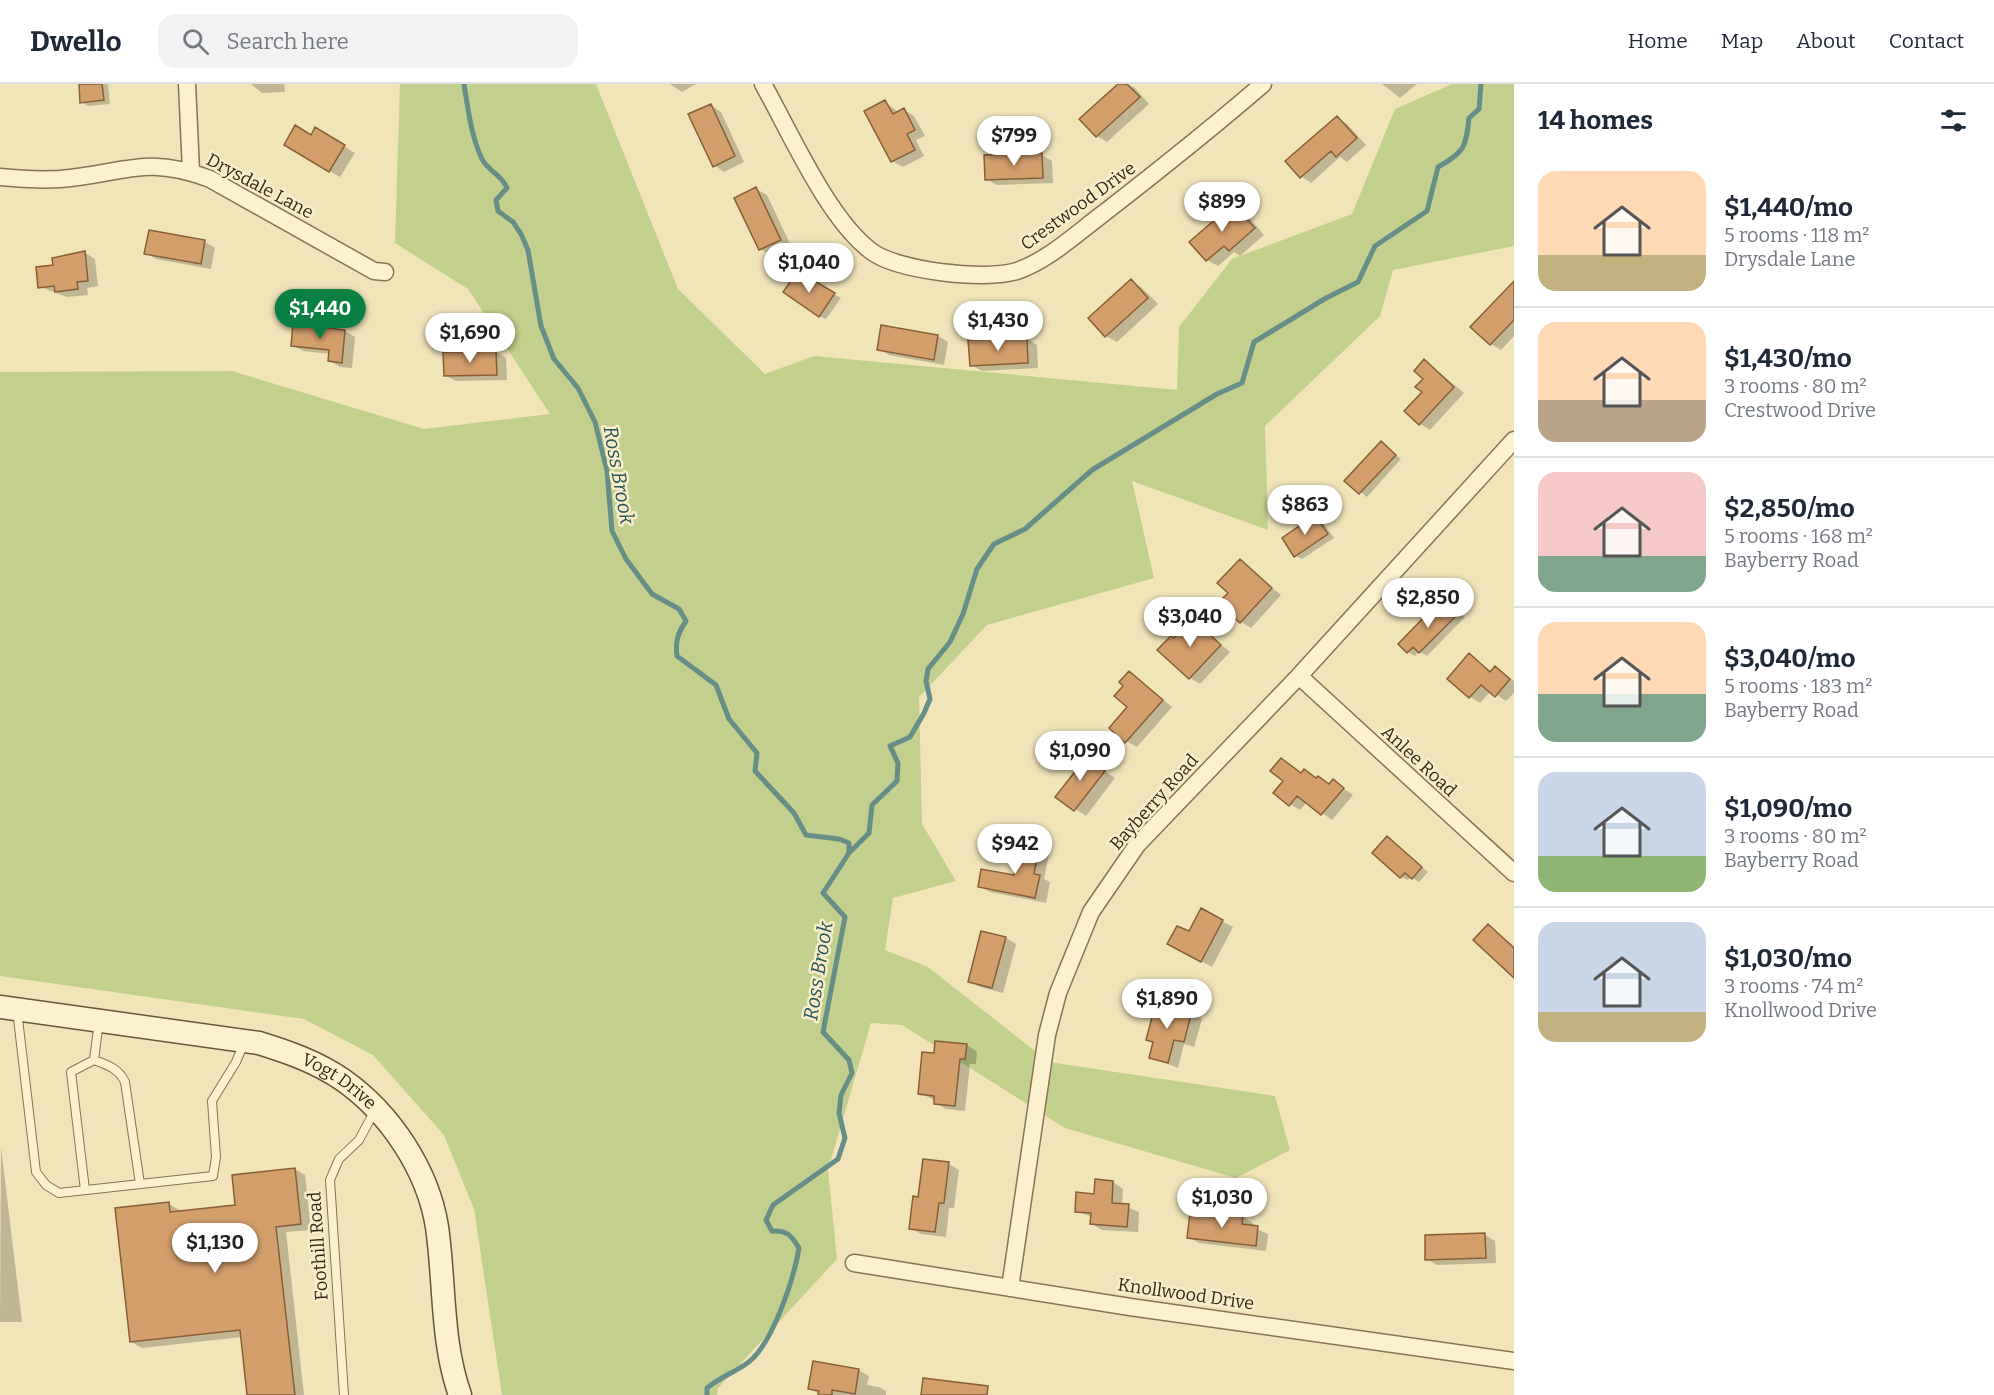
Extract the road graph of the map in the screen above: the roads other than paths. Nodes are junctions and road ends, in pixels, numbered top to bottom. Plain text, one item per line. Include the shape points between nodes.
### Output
1 (186, 84) edge
2 (763, 84) edge
3 (1263, 84) edge
4 (191, 171) junction
5 (0, 177) edge
6 (385, 272) dead end
7 (1514, 440) edge
8 (1299, 676) junction
9 (1514, 873) edge
10 (8, 1008) edge
11 (99, 1021) junction
12 (244, 1041) junction
13 (94, 1060) junction
14 (376, 1108) junction
15 (140, 1184) junction
16 (86, 1190) junction
17 (854, 1263) dead end
18 (1010, 1288) junction
19 (1514, 1361) edge
20 (344, 1395) edge
21 (460, 1395) edge

1 - 4 street
2 - 3 street, Crestwood Drive via 838,219 871,251 888,261 912,267 995,274 1016,271 1062,245 1201,139
4 - 5 street, Drysdale Lane via 166,165 136,165 61,179
4 - 6 street, Drysdale Lane via 374,271
7 - 8 street, Bayberry Road
8 - 9 street, Anlee Road
8 - 18 street, Bayberry Road via 1137,845 1091,912 1058,993 1047,1035
10 - 11 street, Vogt Drive
10 - 16 lane via 36,1172 59,1193
11 - 12 street, Vogt Drive
11 - 13 lane
12 - 14 street, Vogt Drive via 297,1055 342,1080
12 - 15 lane via 212,1101 216,1157 213,1176
13 - 15 lane via 121,1073 125,1082
13 - 16 lane via 71,1072
14 - 20 lane, Foothill Road via 359,1140 339,1159 330,1180
14 - 21 street, Vogt Drive via 416,1162 432,1203 450,1352
15 - 16 lane
17 - 18 street, Knollwood Drive
18 - 19 street, Knollwood Drive

